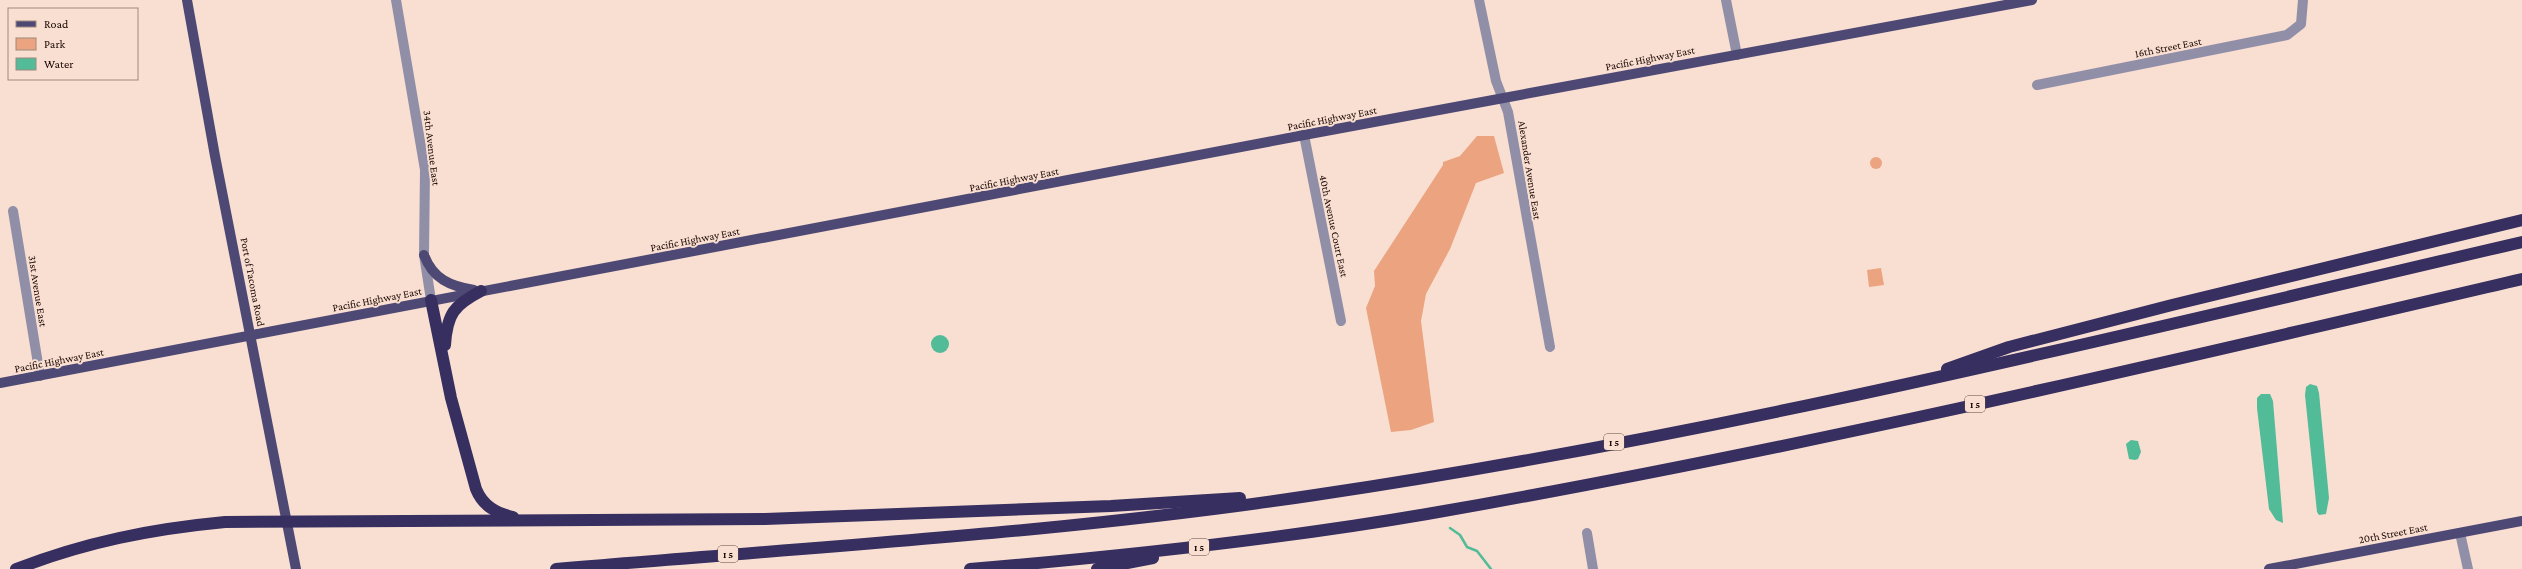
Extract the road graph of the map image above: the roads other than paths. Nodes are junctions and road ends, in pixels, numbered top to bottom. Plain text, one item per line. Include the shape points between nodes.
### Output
1 (187, 0) edge
2 (396, 0) edge
3 (1479, 0) edge
4 (1726, 0) edge
5 (2032, 0) edge
6 (2303, 0) edge
7 (1737, 55) junction
8 (2037, 85) dead end
9 (1502, 98) junction
10 (1304, 135) junction
11 (13, 211) dead end
12 (2522, 216) edge
13 (2522, 220) edge
14 (2446, 238) junction
15 (2522, 242) edge
16 (424, 255) junction
17 (2522, 279) edge
18 (482, 291) junction
19 (431, 300) junction
20 (1341, 321) dead end
21 (250, 335) junction
22 (1550, 347) dead end
23 (444, 362) junction
24 (40, 376) junction
25 (0, 383) edge
26 (1888, 390) junction
27 (1339, 491) junction
28 (287, 520) junction
29 (530, 521) junction
30 (2522, 521) edge
31 (1587, 533) dead end
32 (2460, 533) junction
33 (1185, 548) junction
34 (16, 569) edge
35 (296, 569) edge
36 (556, 569) edge
37 (970, 569) edge
38 (1097, 569) edge
39 (1593, 569) edge
40 (2269, 569) edge
41 (2468, 569) edge

1 - 21 main road, Port of Tacoma Road
2 - 16 street, 34th Avenue East via 425,170
3 - 9 street, Alexander Avenue East
4 - 7 street
5 - 7 main road, Pacific Highway East
6 - 8 street, 16th Street East via 2300,25 2290,34 2281,37
7 - 9 main road, Pacific Highway East
9 - 10 main road, Pacific Highway East
9 - 22 street, Alexander Avenue East via 1509,120
10 - 18 main road, Pacific Highway East
10 - 20 street, 40th Avenue Court East
11 - 24 street, 31st Avenue East
12 - 14 highway
13 - 14 highway
14 - 26 highway via 2010,347
15 - 26 highway, I 5
16 - 18 main road via 429,268 443,282
16 - 19 street, 34th Avenue East
17 - 33 highway, I 5 via 2107,377 1668,469 1425,514
18 - 19 main road, Pacific Highway East
18 - 23 highway via 456,307 449,317
19 - 21 main road, Pacific Highway East
19 - 23 highway
21 - 24 main road, Pacific Highway East
21 - 28 main road, Port of Tacoma Road
23 - 29 highway via 469,469 480,497 493,511
24 - 25 main road, Pacific Highway East
26 - 27 highway, I 5 via 1438,476
27 - 29 highway via 1111,506 766,519
27 - 36 highway, I 5 via 1110,521
28 - 29 highway
28 - 34 highway via 225,522 151,530 57,553
28 - 35 main road, Port of Tacoma Road
30 - 32 main road, 20th Street East
31 - 39 street
32 - 40 main road, 20th Street East
32 - 41 street
33 - 37 highway, I 5
33 - 38 highway via 1134,563

